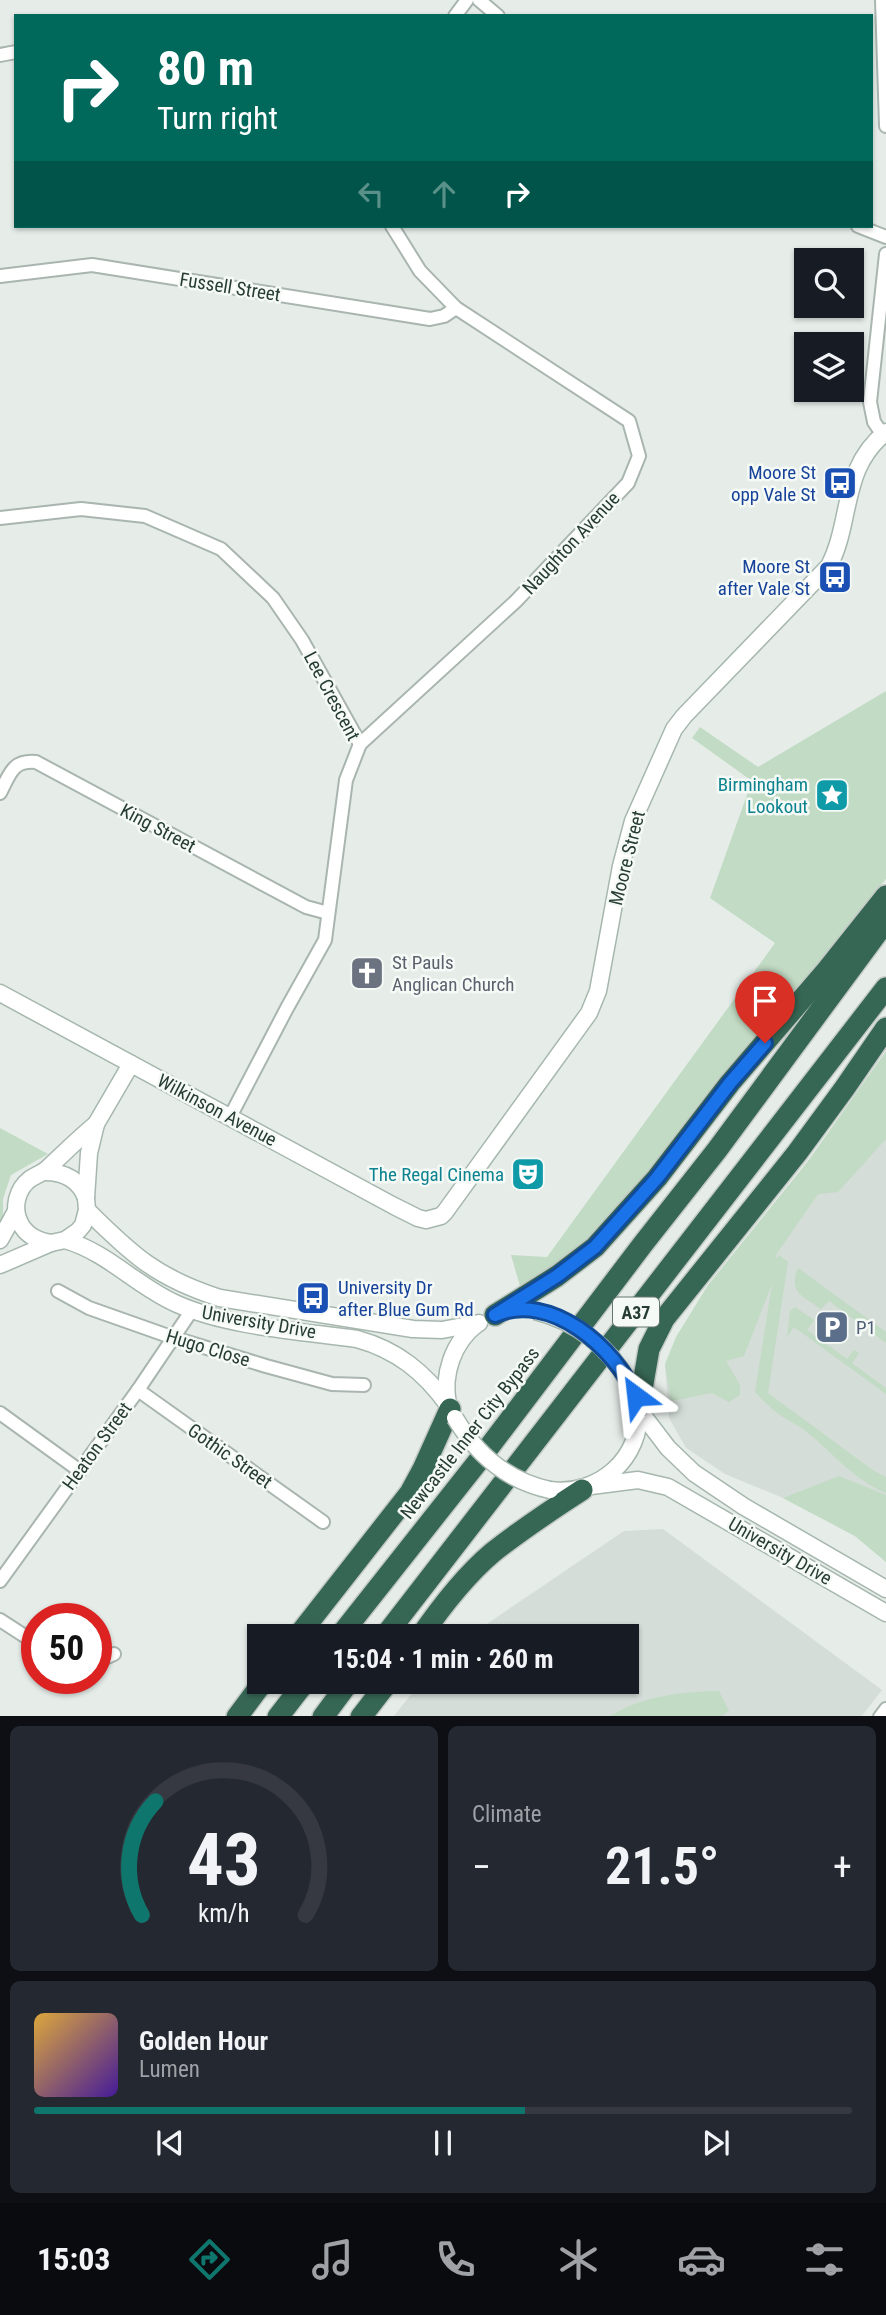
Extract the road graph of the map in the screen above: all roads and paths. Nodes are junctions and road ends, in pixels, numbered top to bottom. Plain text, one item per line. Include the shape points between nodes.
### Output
1 (479, 0) edge
2 (882, 0) edge
3 (496, 14) edge
4 (886, 126) edge
5 (393, 228) edge
6 (863, 228) edge
7 (886, 237) edge
8 (886, 254) edge
9 (0, 276) edge
10 (456, 308) junction
11 (884, 433) edge
12 (0, 519) edge
13 (360, 744) junction
14 (0, 793) edge
15 (886, 897) edge
16 (328, 913) junction
17 (886, 921) edge
18 (886, 988) edge
19 (0, 993) edge
20 (886, 1028) edge
21 (131, 1064) junction
22 (230, 1117) junction
23 (96, 1124) junction
24 (45, 1172) junction
25 (87, 1204) junction
26 (16, 1211) junction
27 (435, 1218) joint
28 (0, 1240) edge
29 (58, 1241) junction
30 (0, 1265) edge
31 (58, 1291) dead end
32 (192, 1310) junction
33 (487, 1319) junction
34 (174, 1338) junction
35 (365, 1385) dead end
36 (138, 1390) junction
37 (639, 1408) junction
38 (451, 1411) junction
39 (0, 1413) edge
40 (80, 1471) junction
41 (587, 1488) junction
42 (323, 1522) dead end
43 (0, 1581) edge
44 (886, 1589) edge
45 (886, 1613) edge
46 (0, 1620) edge
47 (307, 1624) edge
48 (350, 1624) edge
49 (394, 1624) edge
50 (430, 1624) edge
51 (21, 1634) edge
52 (254, 1694) edge
53 (296, 1694) edge
54 (340, 1694) edge
55 (379, 1694) edge
56 (238, 1716) edge
57 (279, 1716) edge
58 (324, 1716) edge
59 (362, 1716) edge

1 - 3 street
2 - 4 street
5 - 10 street, Naughton Avenue via 420,271
6 - 7 street
8 - 11 street via 870,402 874,422
9 - 10 street, Fussell Street via 92,265 430,319
10 - 13 street, Naughton Avenue via 629,421 639,456 628,483 516,601
11 - 27 main road, Moore Street via 870,446 855,473 829,566 684,716 666,744 630,832 598,991 589,1013 452,1204
12 - 13 street, Lee Crescent via 81,509 145,516 221,550 273,598
13 - 16 street, Lee Crescent via 346,780
14 - 16 street, King Street via 13,769 24,761 36,762 306,907
15 - 33 highway via 657,1178 595,1247
16 - 22 street, Lee Crescent via 325,940
17 - 48 highway, Newcastle Inner City Bypass / A37 via 717,1150
18 - 49 highway, A37
19 - 21 main road, Wilkinson Avenue
20 - 37 highway via 797,1153 664,1319 649,1349
21 - 22 main road, Wilkinson Avenue
21 - 23 main road
22 - 27 main road, Wilkinson Avenue via 418,1218
23 - 24 main road
23 - 25 main road via 89,1153
24 - 25 main road via 71,1177
24 - 26 main road via 23,1186
25 - 29 main road via 78,1231
25 - 33 main road, University Drive via 137,1258 181,1284 220,1298 413,1329 442,1330
26 - 28 main road
26 - 29 main road via 28,1233 38,1240
29 - 30 main road
29 - 32 main road, University Drive via 99,1254 156,1293
31 - 34 street, Hugo Close via 89,1308
32 - 34 street, Heaton Street
32 - 38 main road, University Drive via 377,1345 428,1379
33 - 37 main road, bridge via 517,1310 562,1320 607,1352 629,1383
33 - 38 main road via 463,1337 454,1353 446,1383
34 - 35 street, Hugo Close via 332,1384
34 - 36 street, Heaton Street
36 - 40 street, Heaton Street
36 - 42 street, Gothic Street
37 - 41 main road via 630,1449 612,1472
37 - 44 main road, University Drive via 668,1448 694,1473
38 - 41 main road, bridge via 471,1443 494,1465 520,1480 550,1490
38 - 47 highway via 410,1493
39 - 40 street
40 - 43 street, Heaton Street
41 - 45 main road, University Drive via 638,1480 668,1487
41 - 50 highway via 490,1555
46 - 51 street
52 - 56 highway
53 - 57 highway
54 - 58 highway
55 - 59 highway

